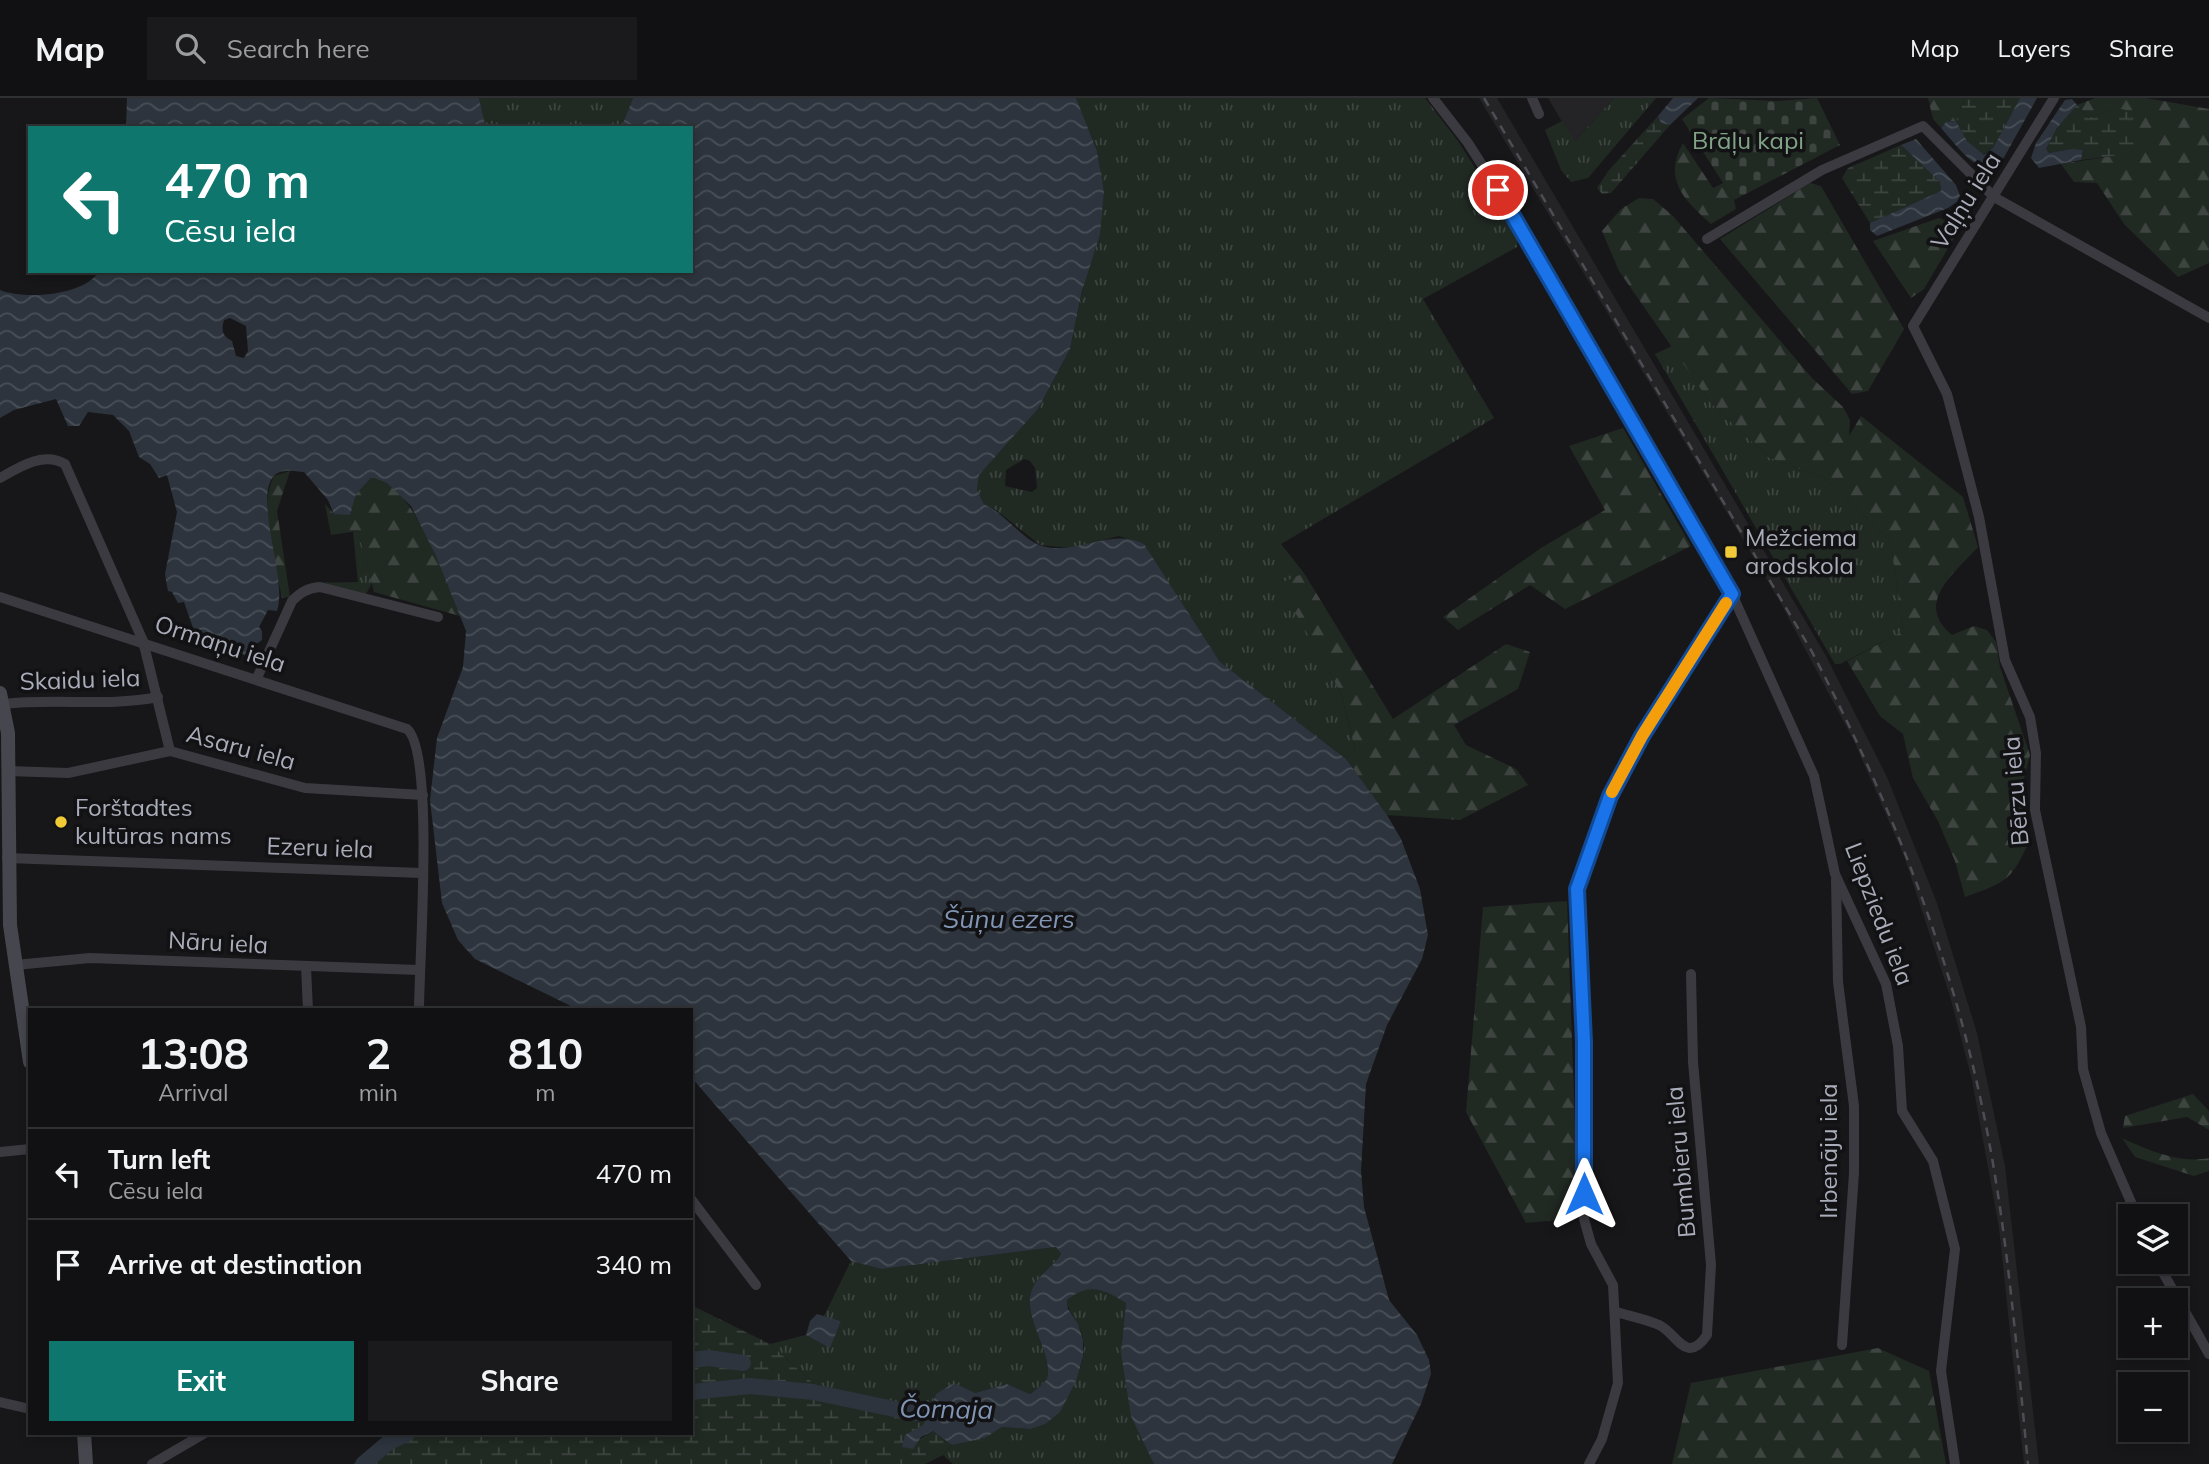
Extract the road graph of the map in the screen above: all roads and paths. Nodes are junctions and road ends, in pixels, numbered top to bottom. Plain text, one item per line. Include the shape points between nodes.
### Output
1 (1433, 98) edge
2 (1531, 98) edge
3 (2054, 98) edge
4 (1539, 114) dead end
5 (1994, 197) junction
6 (1707, 239) dead end
7 (2209, 318) edge
8 (1913, 326) joint
9 (0, 478) edge
10 (1732, 594) junction
11 (0, 597) edge
12 (438, 617) dead end
13 (143, 641) junction
14 (257, 678) junction
15 (158, 697) junction
16 (2, 699) edge
17 (170, 751) junction
18 (8, 771) junction
19 (423, 794) junction
20 (4, 843) edge
21 (8, 859) junction
22 (422, 873) junction
23 (1835, 874) junction
24 (15, 965) junction
25 (306, 967) junction
26 (419, 970) junction
27 (1691, 974) dead end
28 (308, 1008) edge
29 (419, 1008) edge
30 (28, 1049) edge
31 (28, 1149) edge
32 (0, 1152) edge
33 (693, 1202) edge
34 (2132, 1204) edge
35 (2164, 1274) edge
36 (756, 1285) dead end
37 (1616, 1312) junction
38 (1842, 1345) dead end
39 (2209, 1354) edge
40 (0, 1402) edge
41 (28, 1409) edge
42 (84, 1435) edge
43 (200, 1435) edge
44 (86, 1464) edge
45 (152, 1464) edge
46 (1590, 1464) edge
47 (1955, 1464) edge

1 - 10 street, Liepziedu iela via 1468,143 1528,237
2 - 4 street
3 - 5 street, Vaļņu iela
5 - 6 street via 1923,126 1822,170
5 - 7 street
5 - 8 street, Vaļņu iela
8 - 34 street, Bērzu iela via 1947,394 1979,517 2005,660 2030,717 2036,753 2035,810 2081,1027 2083,1069 2101,1133
9 - 13 street via 22,465 48,459 65,464
10 - 23 street, Liepziedu iela via 1814,776
10 - 37 street via 1642,736 1610,796 1577,889 1584,1042 1584,1219 1591,1244 1613,1286
11 - 13 street, Ormaņu iela
12 - 14 street via 311,588 292,601
13 - 14 street, Ormaņu iela
13 - 15 street
14 - 19 street, Ormaņu iela via 407,729 417,744
15 - 16 street, Skaidu iela via 140,701
15 - 17 street
16 - 18 street
17 - 18 street, Asaru iela via 68,773
17 - 19 street, Asaru iela via 305,788
18 - 20 street
19 - 22 street
20 - 21 street
21 - 22 street, Ezeru iela
21 - 24 street
22 - 26 street
23 - 38 street, Irbenāju iela via 1838,982 1854,1106
23 - 47 street, Liepziedu iela via 1886,984 1898,1046 1902,1111 1933,1161 1955,1249 1941,1371
24 - 25 street, Nāru iela via 90,958
24 - 30 street
25 - 26 street, Nāru iela
25 - 28 street
26 - 29 street
27 - 37 street, Bumbieru iela via 1693,1062 1712,1265 1707,1335 1701,1345 1690,1348 1679,1344 1662,1326
31 - 32 street
33 - 36 street
35 - 39 street
37 - 46 street via 1618,1383
40 - 41 street
42 - 44 street
43 - 45 street

